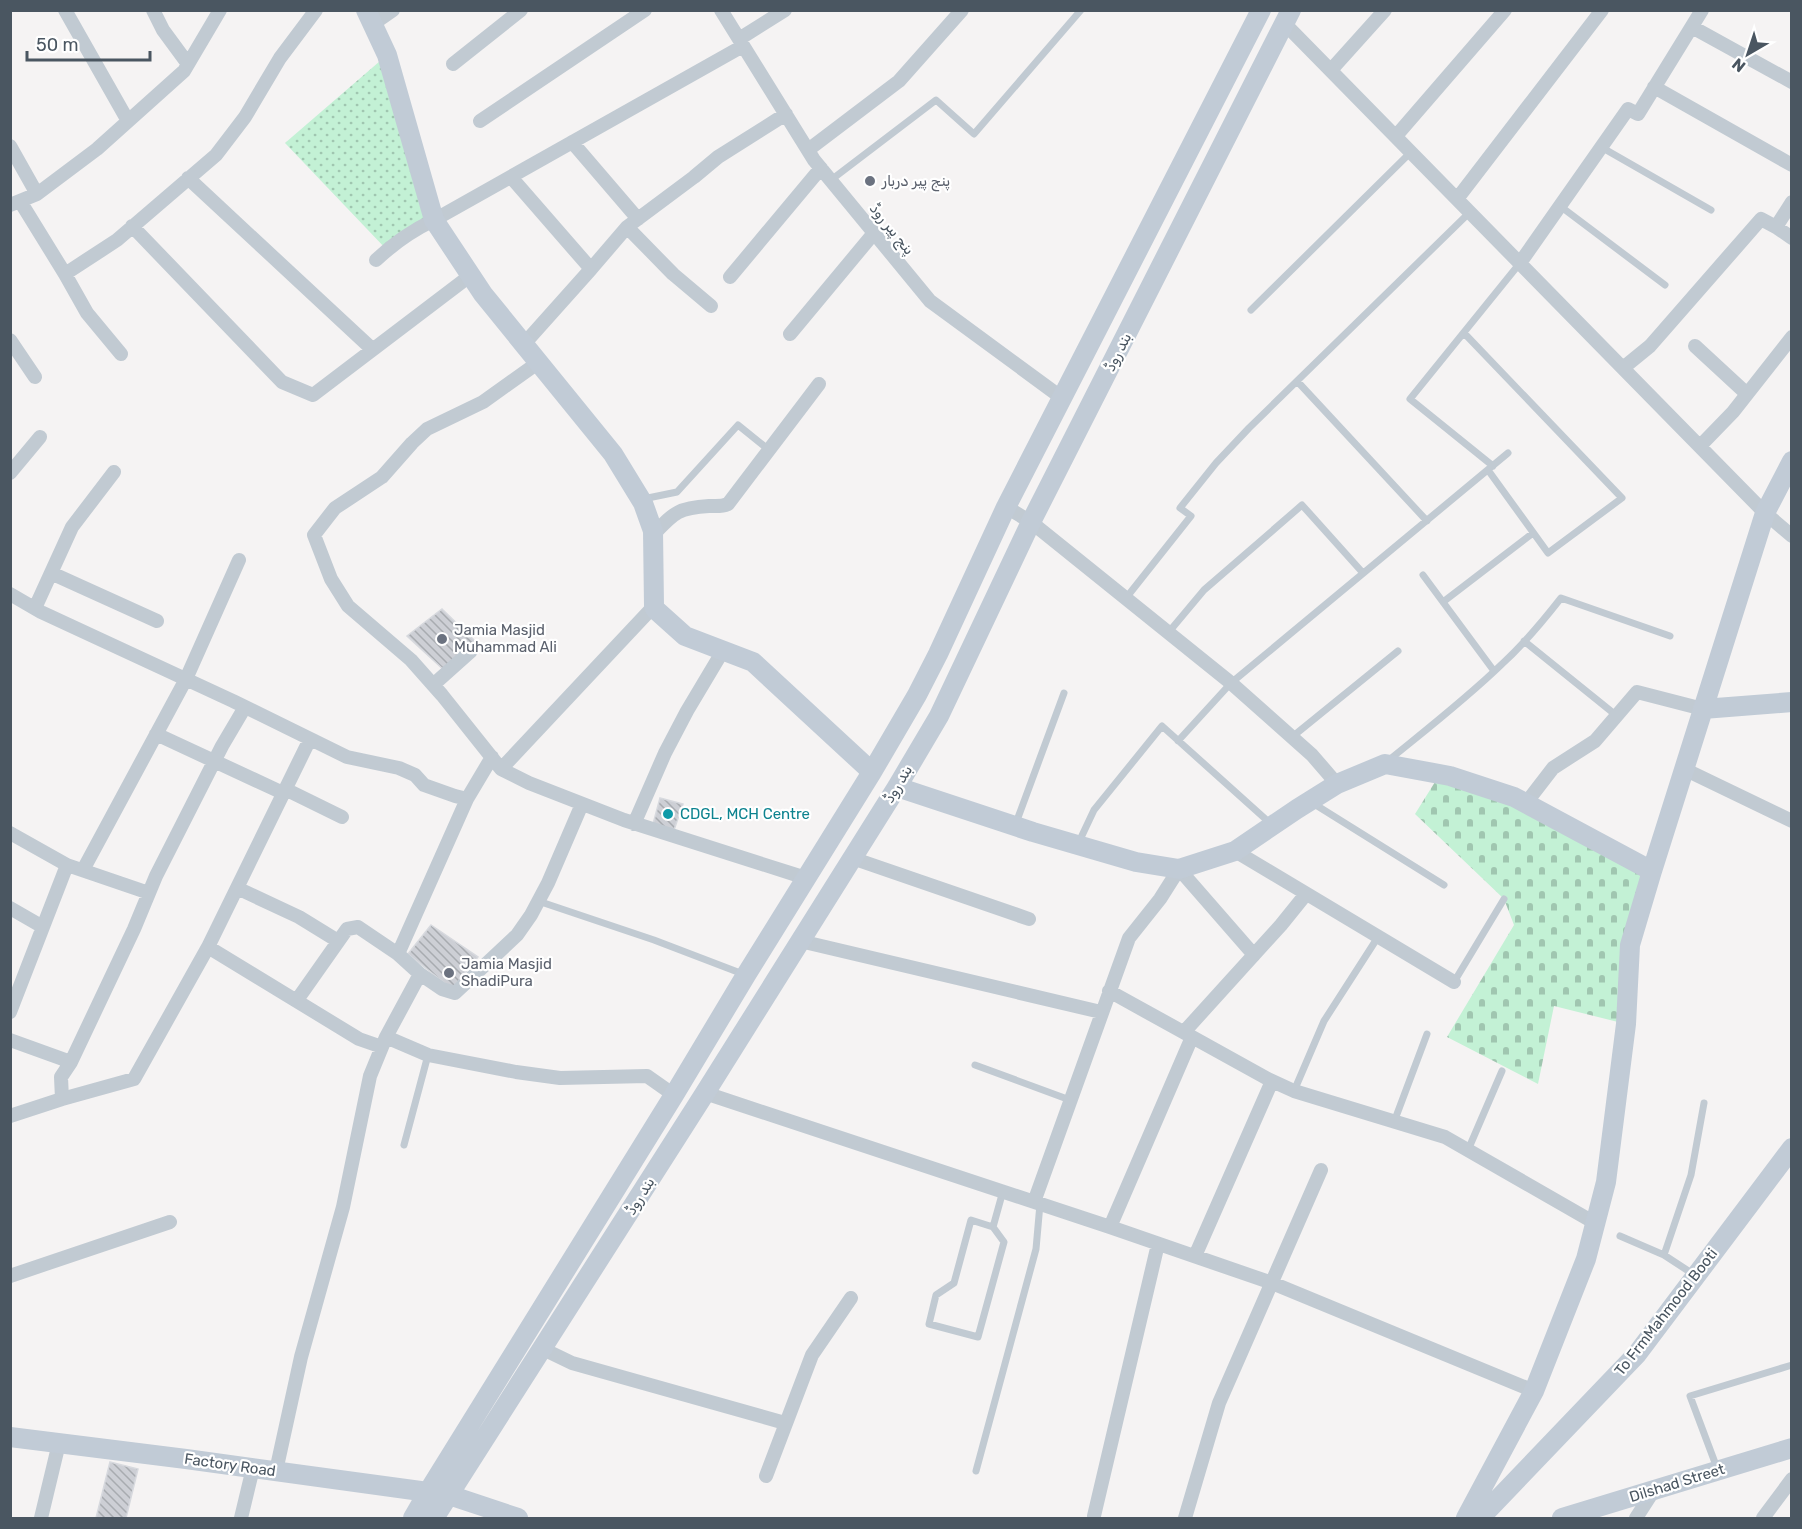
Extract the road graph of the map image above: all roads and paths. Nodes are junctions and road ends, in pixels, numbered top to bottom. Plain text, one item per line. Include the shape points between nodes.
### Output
1 (65, 10) edge
2 (153, 10) edge
3 (220, 10) edge
4 (316, 10) edge
5 (393, 10) edge
6 (521, 10) edge
7 (645, 10) edge
8 (721, 10) edge
9 (785, 10) edge
10 (962, 10) edge
11 (1081, 10) edge
12 (1261, 10) edge
13 (1385, 10) edge
14 (1505, 10) edge
15 (1602, 10) edge
16 (1702, 10) edge
17 (370, 17) edge
18 (1288, 17) edge
19 (1692, 27) junction
20 (741, 42) junction
21 (188, 64) junction
22 (453, 64) dead end
23 (1331, 70) junction
24 (1791, 82) edge
25 (1654, 87) junction
26 (786, 114) junction
27 (128, 121) junction
28 (480, 121) dead end
29 (1396, 136) junction
30 (572, 142) junction
31 (10, 146) edge
32 (1601, 147) junction
33 (808, 150) junction
34 (1411, 152) junction
35 (1791, 165) edge
36 (821, 168) junction
37 (511, 177) junction
38 (188, 178) junction
39 (831, 180) junction
40 (37, 194) junction
41 (1457, 199) junction
42 (1791, 202) edge
43 (15, 203) edge
44 (1560, 206) junction
45 (1711, 210) dead end
46 (1470, 212) junction
47 (434, 220) junction
48 (632, 223) junction
49 (132, 226) junction
50 (1776, 227) junction
51 (874, 233) junction
52 (1791, 238) edge
53 (376, 260) dead end
54 (1520, 263) junction
55 (591, 269) junction
56 (65, 274) junction
57 (471, 275) junction
58 (730, 277) dead end
59 (1665, 285) dead end
60 (711, 306) dead end
61 (1251, 310) dead end
62 (1464, 333) junction
63 (790, 334) dead end
64 (1791, 337) edge
65 (10, 340) edge
66 (524, 344) junction
67 (1695, 346) dead end
68 (372, 349) junction
69 (121, 354) dead end
70 (539, 362) junction
71 (1623, 368) junction
72 (35, 377) dead end
73 (1297, 381) junction
74 (819, 384) dead end
75 (1746, 394) junction
76 (1062, 398) junction
77 (40, 437) dead end
78 (1701, 445) junction
79 (769, 450) junction
80 (1508, 453) dead end
81 (1791, 461) edge
82 (1490, 468) junction
83 (114, 472) dead end
84 (10, 473) edge
85 (641, 499) junction
86 (1006, 507) junction
87 (1766, 513) junction
88 (1426, 520) junction
89 (1031, 522) junction
90 (1533, 533) junction
91 (653, 536) junction
92 (1791, 536) edge
93 (239, 560) dead end
94 (51, 573) junction
95 (1363, 573) junction
96 (1423, 575) dead end
97 (1126, 598) junction
98 (13, 601) edge
99 (1443, 602) junction
100 (654, 606) junction
101 (34, 608) junction
102 (157, 621) dead end
103 (1168, 633) junction
104 (1670, 636) dead end
105 (1524, 641) junction
106 (724, 649) junction
107 (471, 651) dead end
108 (1398, 651) dead end
109 (1494, 671) junction
110 (186, 679) junction
111 (1231, 683) junction
112 (434, 685) junction
113 (1064, 693) dead end
114 (1791, 702) edge
115 (245, 707) junction
116 (1703, 709) junction
117 (1617, 716) junction
118 (156, 734) junction
119 (1292, 738) junction
120 (310, 739) junction
121 (1178, 741) junction
122 (492, 757) junction
123 (215, 761) junction
124 (1385, 764) junction
125 (501, 769) junction
126 (1684, 769) junction
127 (872, 772) junction
128 (1337, 784) junction
129 (897, 787) junction
130 (284, 791) junction
131 (467, 799) junction
132 (1310, 801) junction
133 (1526, 803) junction
134 (582, 804) junction
135 (342, 817) dead end
136 (1791, 821) edge
137 (634, 824) junction
138 (1273, 825) junction
139 (1015, 826) junction
140 (10, 833) edge
141 (1077, 845) junction
142 (1235, 851) junction
143 (852, 858) junction
144 (67, 865) junction
145 (1179, 869) junction
146 (83, 870) junction
147 (1652, 872) junction
148 (806, 878) junction
149 (1444, 885) dead end
150 (237, 888) junction
151 (149, 893) junction
152 (1306, 894) junction
153 (1504, 899) dead end
154 (538, 901) junction
155 (10, 908) edge
156 (1029, 919) dead end
157 (43, 927) junction
158 (1378, 937) junction
159 (338, 941) junction
160 (800, 941) junction
161 (208, 946) junction
162 (398, 954) junction
163 (1254, 955) junction
164 (420, 974) junction
165 (746, 975) junction
166 (1454, 982) joint
167 (14, 990) edge
168 (1109, 991) junction
169 (297, 1000) junction
170 (10, 1012) edge
171 (1101, 1012) junction
172 (1188, 1035) junction
173 (1427, 1035) dead end
174 (10, 1040) edge
175 (384, 1042) junction
176 (428, 1055) junction
177 (70, 1062) junction
178 (975, 1065) dead end
179 (1502, 1071) dead end
180 (1272, 1081) junction
181 (1294, 1091) junction
182 (705, 1093) junction
183 (674, 1095) junction
184 (62, 1099) junction
185 (1070, 1100) junction
186 (1704, 1103) dead end
187 (10, 1116) edge
188 (1394, 1122) junction
189 (404, 1145) dead end
190 (1791, 1148) edge
191 (1468, 1150) junction
192 (1321, 1170) dead end
193 (1003, 1191) junction
194 (1037, 1203) junction
195 (170, 1222) dead end
196 (1595, 1223) junction
197 (993, 1227) junction
198 (1110, 1227) junction
199 (1620, 1236) dead end
200 (1158, 1244) junction
201 (1664, 1255) junction
202 (1195, 1256) junction
203 (10, 1276) edge
204 (1695, 1276) junction
205 (1272, 1283) junction
206 (851, 1298) dead end
207 (543, 1349) junction
208 (1791, 1365) edge
209 (1534, 1391) junction
210 (785, 1423) junction
211 (10, 1437) edge
212 (59, 1443) junction
213 (1791, 1448) edge
214 (253, 1468) junction
215 (276, 1471) junction
216 (976, 1471) dead end
217 (1718, 1471) junction
218 (766, 1476) dead end
219 (1791, 1479) edge
220 (1654, 1490) junction
221 (428, 1492) junction
222 (449, 1495) junction
223 (1094, 1516) dead end
224 (41, 1518) edge
225 (240, 1518) edge
226 (413, 1518) edge
227 (434, 1518) edge
228 (518, 1518) edge
229 (1185, 1518) edge
230 (1466, 1518) edge
231 (1480, 1518) edge
232 (1562, 1518) edge
233 (1636, 1518) edge
234 (1763, 1518) edge

1 - 27 street
2 - 21 street
3 - 21 street
4 - 38 street via 280,58 245,117 216,155
5 - 17 street
6 - 22 street
7 - 28 street
8 - 20 street, پنج پیر روڈ
9 - 20 street
10 - 33 street via 899,81
11 - 39 lane via 974,134 936,100
12 - 76 main road, بند روڈ
13 - 23 street
14 - 29 street
15 - 41 street
16 - 19 street
17 - 47 main road via 387,55
18 - 23 street
18 - 89 main road, بند روڈ
19 - 24 street
19 - 25 street
20 - 26 street, پنج پیر روڈ
20 - 30 street
21 - 27 street
23 - 29 street
25 - 32 street via 1638,114 1628,109
25 - 35 street
26 - 33 street, پنج پیر روڈ
26 - 48 street via 718,157
27 - 40 street
29 - 34 street
30 - 37 street
30 - 48 street
31 - 40 street
32 - 44 street
32 - 45 lane
33 - 36 street, پنج پیر روڈ
34 - 41 street
34 - 61 lane
36 - 39 street, پنج پیر روڈ
36 - 58 street
37 - 47 street
37 - 55 street
38 - 49 street
38 - 68 street
39 - 51 street, پنج پیر روڈ
40 - 43 street
41 - 46 street
42 - 50 street
43 - 56 street
44 - 54 street
44 - 59 lane
46 - 54 street
46 - 73 lane
47 - 53 street via 414,229
47 - 57 main road
48 - 55 street
48 - 60 street via 673,274
49 - 56 street
49 - 68 street via 282,382 313,396
50 - 52 street
50 - 71 street via 1761,219 1650,346
51 - 63 street
51 - 76 street, پنج پیر روڈ via 930,301
54 - 62 lane
54 - 71 street
55 - 66 street
56 - 69 street via 87,313
57 - 66 main road
57 - 68 street
62 - 82 lane via 1410,399
62 - 90 lane via 1622,498 1548,553
64 - 75 street
65 - 72 street
66 - 70 main road
67 - 75 street
70 - 85 main road via 613,454
70 - 112 street via 483,402 427,429 382,477 335,508 314,535 331,579 348,606
71 - 78 street
73 - 88 lane
73 - 97 lane via 1216,463 1180,508 1191,516
74 - 79 street
75 - 78 street
76 - 86 main road, بند روڈ
77 - 84 street
78 - 87 street
79 - 85 lane via 738,424 677,492
79 - 91 street via 728,504 681,509
80 - 82 lane
81 - 87 main road
82 - 88 lane
82 - 90 lane
83 - 94 street via 72,527
85 - 91 main road
86 - 89 street
86 - 127 main road, بند روڈ via 938,654
87 - 92 street
87 - 116 main road
88 - 95 lane
89 - 97 street
89 - 129 main road, بند روڈ via 939,716
90 - 99 lane
91 - 100 main road
93 - 110 street
94 - 101 street
94 - 102 street
95 - 103 lane via 1302,504 1204,590
95 - 111 lane
96 - 99 lane
97 - 103 street
98 - 101 street
99 - 109 lane
100 - 106 main road via 685,636
100 - 125 street
101 - 110 street
103 - 111 street
104 - 105 lane via 1561,598
105 - 109 lane
105 - 117 lane
106 - 127 main road via 753,662
106 - 137 street via 665,753
107 - 112 street
108 - 119 lane
109 - 124 lane
110 - 115 street
110 - 118 street
111 - 119 street
111 - 121 lane
112 - 122 street
113 - 139 lane
114 - 116 main road
115 - 120 street
115 - 123 street
116 - 117 street via 1637,692
116 - 126 main road
117 - 133 street via 1595,741 1553,768
118 - 123 street
118 - 146 street
119 - 128 street
120 - 130 street
120 - 131 street via 347,757 399,768 415,775 424,785
121 - 138 lane
121 - 141 lane via 1162,726 1094,810
122 - 125 street
122 - 131 street
123 - 130 street
123 - 151 street
124 - 128 main road
124 - 133 main road via 1450,776
125 - 134 street
126 - 136 street
126 - 147 main road
127 - 148 main road, بند روڈ
128 - 132 main road
129 - 139 main road
129 - 143 main road, بند روڈ
130 - 135 street
130 - 150 street
131 - 162 street
132 - 138 main road
132 - 149 lane
133 - 147 main road
134 - 137 street
134 - 154 street
137 - 148 street
138 - 142 main road
139 - 141 main road
140 - 144 street
141 - 145 main road via 1136,862
142 - 145 main road
142 - 152 street
143 - 156 street
143 - 160 main road, بند روڈ
144 - 146 street
144 - 157 street
145 - 163 street
145 - 168 street via 1128,938
146 - 151 street
147 - 196 main road via 1630,945 1617,1103 1606,1182
148 - 165 main road, بند روڈ
150 - 159 street via 299,917
150 - 161 street
151 - 177 street
152 - 158 street
152 - 163 street
153 - 166 lane
154 - 164 street via 517,935 455,993
154 - 165 lane
155 - 157 street
157 - 167 street
158 - 166 street
158 - 181 lane via 1324,1021
159 - 162 street via 347,929 358,927
159 - 169 street
160 - 171 street
160 - 182 main road, بند روڈ
161 - 169 street
161 - 184 street via 134,1079
162 - 164 street
163 - 172 street
164 - 175 street
165 - 183 main road, بند روڈ
167 - 170 street
168 - 171 street
168 - 172 street
169 - 175 street via 359,1039
171 - 185 street
172 - 180 street
172 - 198 street
173 - 188 lane
174 - 177 street
175 - 176 street
175 - 215 street via 370,1076 343,1207 301,1357
176 - 183 street via 560,1078 647,1076
176 - 189 lane
177 - 184 street via 61,1077
178 - 185 lane
179 - 191 lane
180 - 181 street
180 - 202 street
181 - 188 street
182 - 193 street
182 - 207 main road, بند روڈ
183 - 221 main road, بند روڈ
184 - 187 street
185 - 194 street
186 - 201 lane via 1691,1175
188 - 191 street via 1445,1137
190 - 204 main road, To FrmMahmood Booti
191 - 196 street
192 - 205 street
193 - 194 street
193 - 197 lane
194 - 198 street
194 - 216 lane via 1036,1249
195 - 203 street
196 - 209 main road via 1586,1259
197 - 197 lane via 1004,1242 978,1337 929,1324 936,1295 954,1283 971,1220
198 - 200 street
199 - 201 lane
200 - 202 street
200 - 223 street
201 - 204 lane
202 - 205 street
204 - 231 main road, To FrmMahmood Booti via 1637,1354
205 - 209 street
205 - 229 street via 1219,1404
206 - 210 street via 812,1356
207 - 210 street via 572,1363
207 - 222 main road, بند روڈ
208 - 217 lane via 1690,1396
209 - 230 main road
210 - 218 street
211 - 212 main road, Factory Road
212 - 214 main road, Factory Road
212 - 224 street
213 - 217 main road, Dilshad Street
214 - 215 main road, Factory Road
214 - 225 street
215 - 221 main road, Factory Road
217 - 220 main road, Dilshad Street
219 - 234 street
220 - 232 main road, Dilshad Street
220 - 233 street
221 - 222 main road, Factory Road
221 - 226 main road, بند روڈ
222 - 227 main road, بند روڈ
222 - 228 main road, Factory Road

